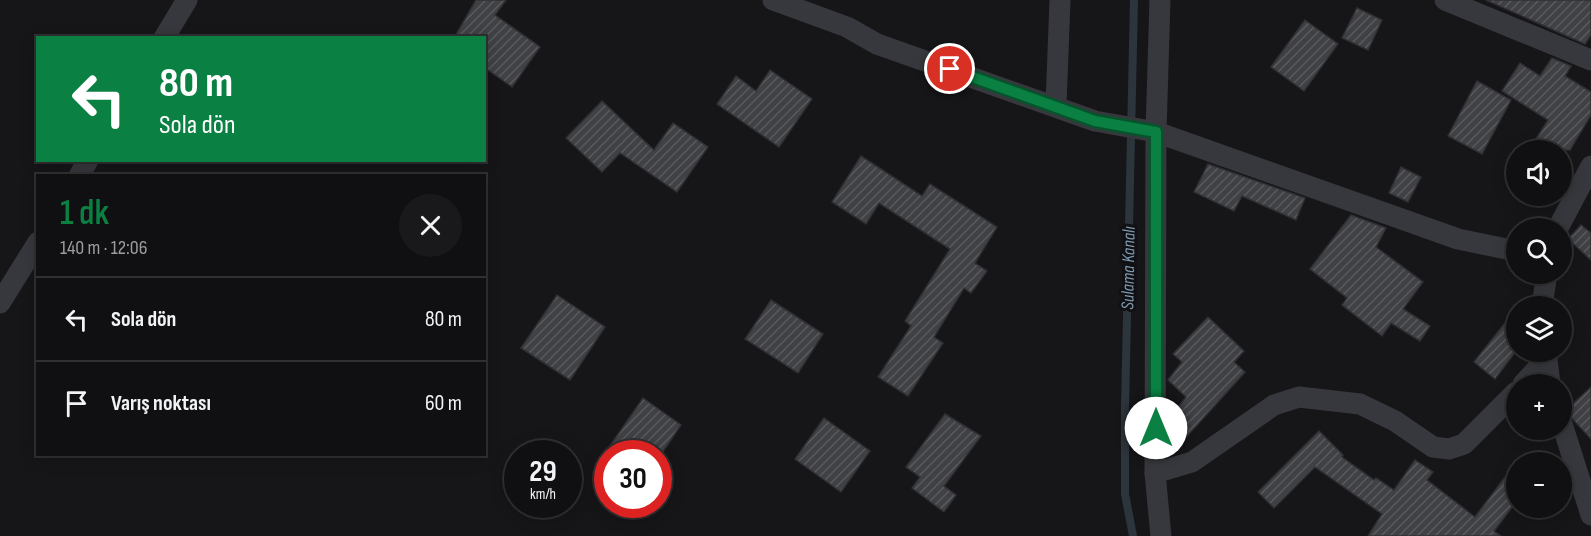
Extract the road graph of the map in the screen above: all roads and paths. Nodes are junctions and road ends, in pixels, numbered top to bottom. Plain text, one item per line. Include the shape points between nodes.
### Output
1 (187, 0) edge
2 (773, 0) edge
3 (1060, 0) edge
4 (1160, 0) edge
5 (1445, 0) edge
6 (165, 36) edge
7 (1591, 60) edge
8 (1056, 105) junction
9 (1150, 130) junction
10 (1591, 166) edge
11 (1563, 218) edge
12 (36, 245) edge
13 (1506, 249) edge
14 (0, 303) edge
15 (1540, 362) edge
16 (1531, 374) edge
17 (1506, 402) edge
18 (1567, 440) edge
19 (1155, 474) junction
20 (1591, 515) edge
21 (1161, 536) edge

1 - 6 street
2 - 8 street via 847,27 878,44
3 - 8 street
4 - 9 street
5 - 7 street
8 - 9 street via 1107,123
9 - 13 street via 1458,239
9 - 19 street
10 - 11 street
12 - 14 street
15 - 16 street
17 - 19 street via 1464,444 1449,449 1433,447 1395,421 1360,404 1299,397 1274,405 1192,462
18 - 20 street
19 - 21 street

